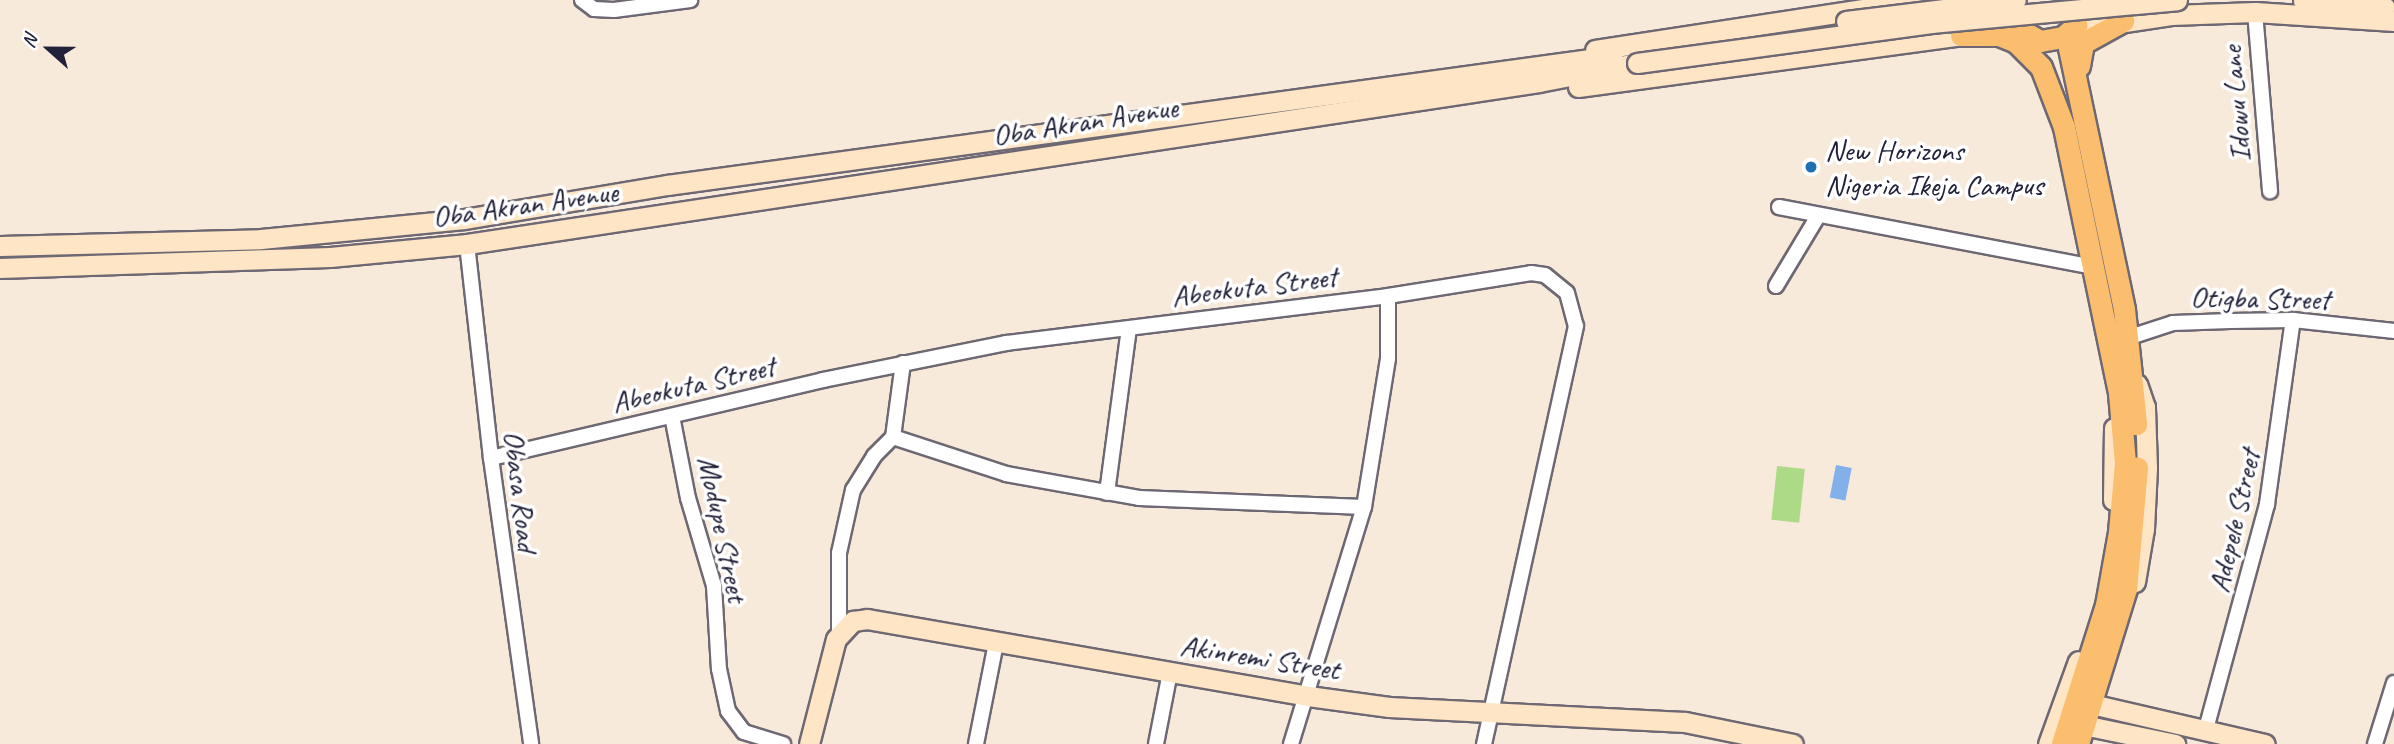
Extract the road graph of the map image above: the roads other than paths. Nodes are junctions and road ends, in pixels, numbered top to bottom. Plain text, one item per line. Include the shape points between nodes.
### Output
1 (582, 0) edge
2 (690, 0) edge
3 (1922, 0) edge
4 (2005, 0) edge
5 (2016, 0) edge
6 (2086, 0) edge
7 (2177, 0) edge
8 (2281, 0) edge
9 (2249, 6) edge
10 (2394, 9) edge
11 (1852, 10) junction
12 (2394, 20) edge
13 (2123, 21) junction
14 (2073, 30) junction
15 (2020, 32) junction
16 (1961, 34) junction
17 (1858, 48) junction
18 (1636, 58) junction
19 (1519, 69) junction
20 (1539, 82) junction
21 (2080, 99) junction
22 (2056, 106) junction
23 (2270, 191) dead end
24 (1779, 207) dead end
25 (1818, 216) junction
26 (467, 244) junction
27 (0, 246) edge
28 (2094, 267) junction
29 (0, 268) edge
30 (1776, 286) dead end
31 (1388, 296) junction
32 (2293, 320) junction
33 (1129, 328) junction
34 (2394, 331) edge
35 (2118, 342) junction
36 (903, 363) junction
37 (2132, 371) junction
38 (2119, 393) junction
39 (672, 416) junction
40 (893, 437) junction
41 (491, 458) junction
42 (1107, 493) junction
43 (1364, 507) junction
44 (839, 634) junction
45 (996, 643) junction
46 (1170, 672) junction
47 (2394, 683) edge
48 (1308, 696) junction
49 (2100, 706) junction
50 (1491, 713) junction
51 (2206, 729) junction
52 (2090, 736) edge
53 (531, 744) edge
54 (783, 744) edge
55 (809, 744) edge
56 (976, 744) edge
57 (1156, 744) edge
58 (1291, 744) edge
59 (1484, 744) edge
60 (1793, 744) edge
61 (2048, 744) edge
62 (2062, 744) edge
63 (2078, 744) edge
64 (2175, 744) edge
65 (2265, 744) edge
66 (2375, 744) edge

1 - 2 street via 594,9 614,10
3 - 11 main road
4 - 15 main road via 2006,12
5 - 18 main road, Oba Akran Avenue, bridge
6 - 14 main road
7 - 18 main road, Oba Akran Avenue, bridge
8 - 10 main road
9 - 12 main road
9 - 13 main road
9 - 23 street, Idowu Lane
11 - 17 main road via 1866,14 1870,25 1868,38
11 - 19 main road via 1633,43 1545,59
13 - 14 main road
13 - 21 main road via 2083,43
14 - 15 main road via 2040,41
14 - 21 main road via 2069,48
15 - 16 main road
15 - 22 main road via 2044,52
16 - 17 main road
16 - 22 main road via 2016,42 2041,67
17 - 20 main road via 1565,89
18 - 19 main road, Oba Akran Avenue
18 - 20 main road, Oba Akran Avenue
19 - 27 main road, Oba Akran Avenue via 667,185 464,219 261,239
20 - 26 main road, Oba Akran Avenue
21 - 35 main road
22 - 28 main road
24 - 25 street
25 - 28 street
25 - 30 street
26 - 29 main road, Oba Akran Avenue via 330,257
26 - 41 street, Obasa Road
28 - 35 main road
31 - 33 street, Abeokuta Street
31 - 43 street via 1388,358
31 - 50 street, Abeokuta Street via 1531,273 1545,275 1567,293 1576,326
32 - 34 street, Otigba Street
32 - 35 street, Otigba Street via 2174,323
32 - 51 street, Adepele Street via 2267,504
33 - 36 street, Abeokuta Street via 1006,343
33 - 42 street
35 - 37 main road
35 - 38 main road
36 - 39 street, Abeokuta Street
36 - 40 street
37 - 49 main road via 2147,426 2144,529 2132,602
37 - 63 main road via 2137,469 2126,589
38 - 61 main road via 2113,512 2102,593
38 - 62 main road via 2123,486 2106,605
39 - 41 street, Abeokuta Street
39 - 54 street, Modupe Street via 688,498 714,586 719,669 729,711 744,732
40 - 42 street via 1006,474
40 - 44 street via 874,456 853,490 839,553
41 - 53 street, Obasa Road
42 - 43 street
43 - 48 street
44 - 45 main road, Akinremi Street via 853,621 867,619
44 - 55 main road
45 - 46 main road, Akinremi Street
45 - 56 street
46 - 48 main road, Akinremi Street
46 - 57 street
47 - 66 street
48 - 50 main road, Akinremi Street
48 - 58 street
49 - 51 main road
49 - 52 main road
50 - 59 street, Abeokuta Street
50 - 60 main road, Akinremi Street via 1685,722
51 - 65 main road
52 - 64 main road

